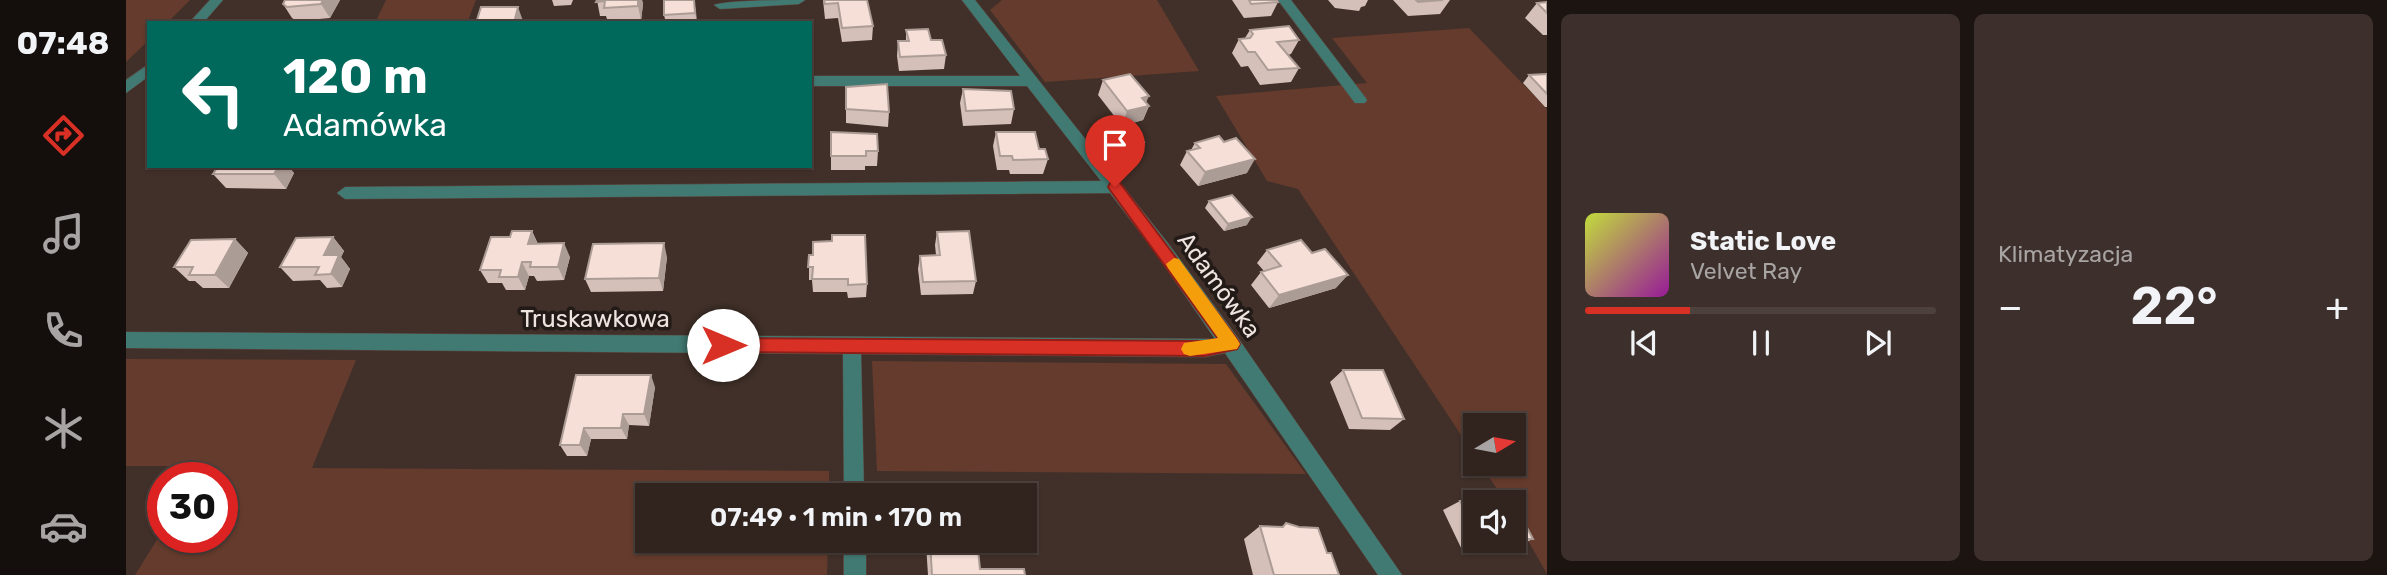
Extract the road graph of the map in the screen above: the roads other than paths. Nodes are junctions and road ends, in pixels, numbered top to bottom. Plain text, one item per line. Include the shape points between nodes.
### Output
1 (217, 0) edge
2 (799, 0) edge
3 (968, 0) edge
4 (1284, 0) edge
5 (720, 5) dead end
6 (197, 21) edge
7 (147, 70) edge
8 (812, 81) edge
9 (1032, 82) junction
10 (126, 89) edge
11 (1360, 100) dead end
12 (1115, 187) junction
13 (345, 193) dead end
14 (126, 340) edge
15 (1231, 344) junction
16 (852, 346) junction
17 (854, 483) edge
18 (855, 553) edge
19 (855, 575) edge
20 (1391, 575) edge

1 - 6 street
2 - 5 street
3 - 9 street, Adamówka
4 - 11 street
7 - 10 street
8 - 9 street
9 - 12 street, Adamówka
12 - 13 street
12 - 15 street, Adamówka
14 - 16 street, Truskawkowa
15 - 16 street, Truskawkowa via 1205,349
15 - 20 street, Adamówka
16 - 17 street
18 - 19 street

